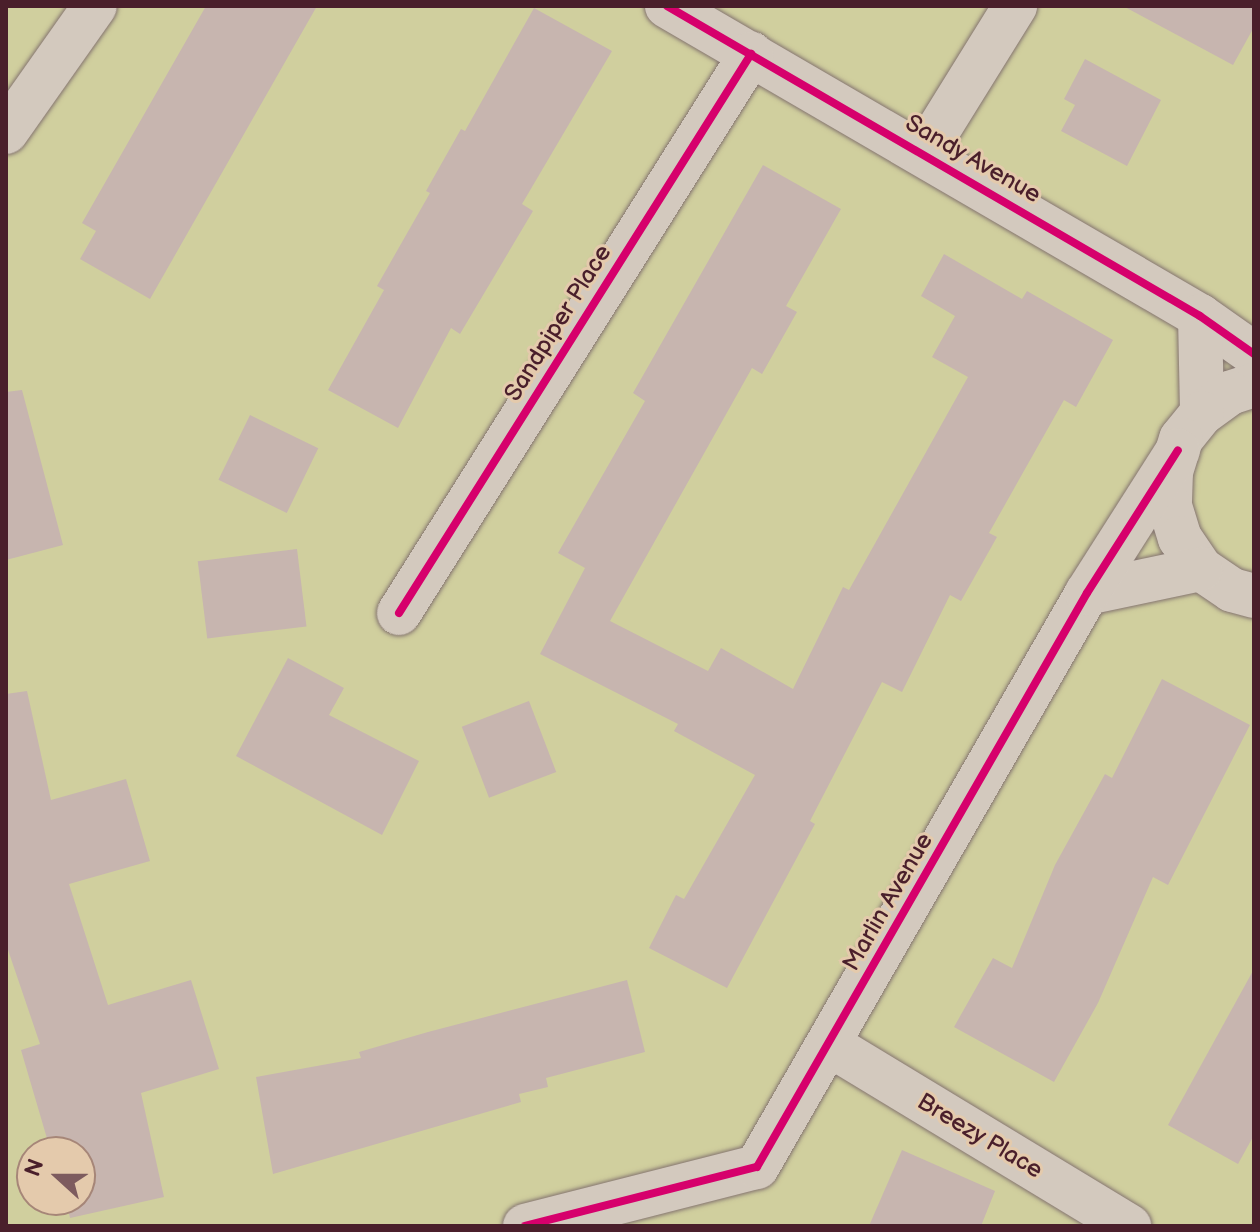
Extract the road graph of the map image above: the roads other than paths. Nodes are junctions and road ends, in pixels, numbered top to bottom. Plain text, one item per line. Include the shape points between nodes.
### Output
1 (95, 6) edge
2 (667, 6) edge
3 (1015, 6) edge
4 (751, 54) junction
5 (6, 132) edge
6 (924, 153) junction
7 (1200, 316) junction
8 (1254, 354) edge
9 (1254, 385) edge
10 (1202, 413) junction
11 (1178, 450) junction
12 (1201, 569) junction
13 (1087, 593) junction
14 (1254, 596) edge
15 (399, 613) dead end
16 (830, 1045) junction
17 (545, 1224) edge
18 (1129, 1226) edge

1 - 5 street
2 - 4 street, Sandy Avenue
3 - 6 street
4 - 6 street, Sandy Avenue
4 - 15 street, Sandpiper Place
6 - 7 street, Sandy Avenue
7 - 8 street, Sandy Avenue
7 - 10 street
9 - 10 street via 1230,393
10 - 11 street, Marlin Avenue
11 - 12 street via 1170,506 1180,538
11 - 13 street, Marlin Avenue
12 - 13 street
12 - 14 street via 1232,590
13 - 16 street, Marlin Avenue
16 - 17 street, Marlin Avenue via 757,1167
16 - 18 street, Breezy Place

